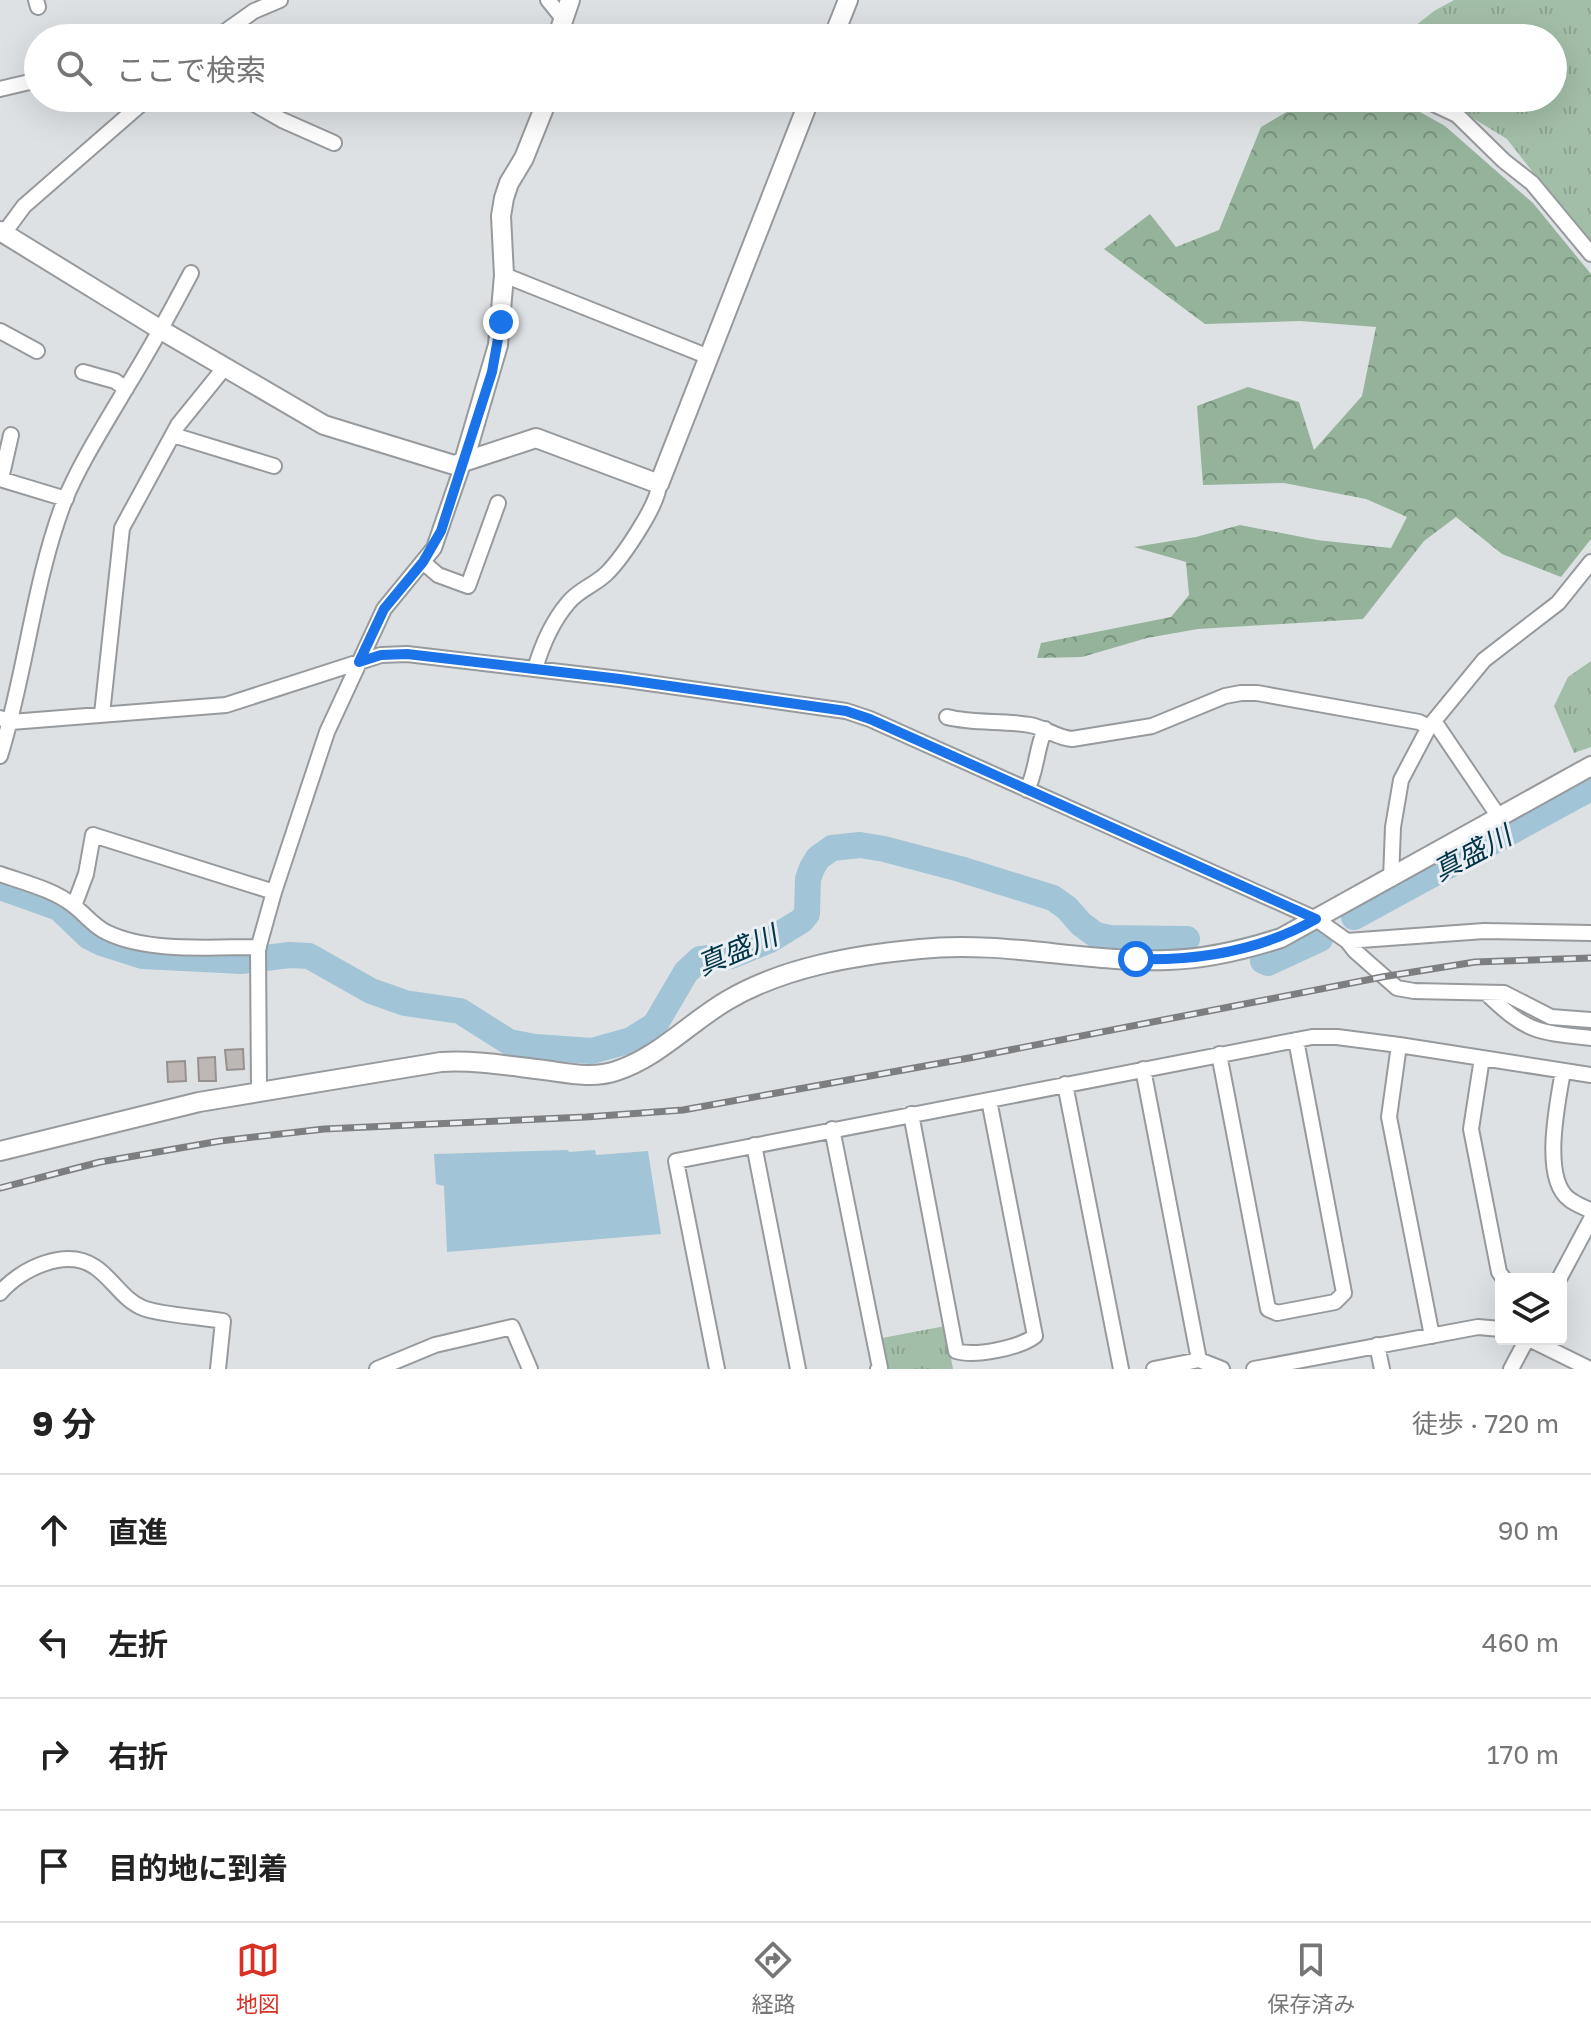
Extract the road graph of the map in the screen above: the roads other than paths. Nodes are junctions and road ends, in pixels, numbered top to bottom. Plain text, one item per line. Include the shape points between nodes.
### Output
1 (280, 0) edge
2 (548, 0) edge
3 (570, 0) edge
4 (848, 0) edge
5 (252, 6) edge
6 (232, 24) edge
7 (558, 24) edge
8 (562, 24) edge
9 (839, 24) edge
10 (24, 83) edge
11 (0, 89) edge
12 (132, 112) edge
13 (270, 112) edge
14 (542, 112) edge
15 (805, 112) edge
16 (1451, 112) edge
17 (334, 143) dead end
18 (2, 232) edge
19 (1591, 254) edge
20 (191, 273) dead end
21 (504, 275) junction
22 (161, 330) junction
23 (0, 331) edge
24 (37, 351) dead end
25 (709, 357) junction
26 (225, 367) junction
27 (83, 372) dead end
28 (126, 389) junction
29 (11, 435) dead end
30 (173, 435) junction
31 (464, 461) junction
32 (274, 466) dead end
33 (0, 479) edge
34 (659, 484) junction
35 (66, 499) junction
36 (498, 503) dead end
37 (423, 562) junction
38 (1591, 562) edge
39 (359, 662) junction
40 (535, 669) junction
41 (102, 714) junction
42 (947, 717) dead end
43 (5, 720) edge
44 (1432, 724) junction
45 (1045, 729) junction
46 (0, 756) edge
47 (1591, 766) edge
48 (1027, 790) junction
49 (1499, 817) junction
50 (0, 874) edge
51 (1391, 879) junction
52 (274, 892) junction
53 (74, 906) junction
54 (1316, 919) junction
55 (1591, 933) edge
56 (1347, 941) junction
57 (258, 948) junction
58 (1486, 993) junction
59 (1591, 1020) edge
60 (1591, 1038) edge
61 (1296, 1040) junction
62 (1399, 1045) junction
63 (1219, 1054) junction
64 (1482, 1058) junction
65 (1143, 1069) junction
66 (1563, 1071) junction
67 (1591, 1075) edge
68 (1065, 1084) junction
69 (259, 1091) junction
70 (989, 1100) junction
71 (911, 1114) junction
72 (832, 1129) junction
73 (754, 1145) junction
74 (0, 1151) edge
75 (1591, 1211) edge
76 (1591, 1219) edge
77 (1500, 1273) edge
78 (1562, 1273) edge
79 (0, 1293) edge
80 (1495, 1328) edge
81 (1432, 1336) junction
82 (1377, 1345) junction
83 (1525, 1345) edge
84 (1540, 1345) edge
85 (1199, 1360) junction
86 (218, 1369) edge
87 (377, 1369) edge
88 (530, 1369) edge
89 (717, 1369) edge
90 (798, 1369) edge
91 (878, 1369) edge
92 (1121, 1369) edge
93 (1154, 1369) edge
94 (1222, 1369) edge
95 (1254, 1369) edge
96 (1382, 1369) edge
97 (1511, 1369) edge
98 (1590, 1369) edge

1 - 5 street
2 - 7 street
3 - 8 street
4 - 9 street
5 - 6 street
10 - 11 street
12 - 18 street via 24,206
13 - 17 street
14 - 21 street via 504,198
15 - 25 street
16 - 19 street via 1532,183
18 - 22 street
20 - 22 street
21 - 25 street
21 - 31 street via 498,345
22 - 26 street
22 - 28 street
23 - 24 street
25 - 34 street
26 - 30 street
26 - 31 street via 324,425 454,465
27 - 28 street
28 - 35 street
29 - 33 street
30 - 32 street
30 - 41 street via 122,528
31 - 34 street via 536,438
31 - 37 street via 441,531
33 - 35 street
34 - 40 street via 657,499 615,565 573,597 552,625
35 - 43 street
36 - 37 street via 468,586 438,575
37 - 39 street via 384,609
38 - 44 street via 1558,603 1484,660
39 - 40 street via 407,654
39 - 41 street via 226,705
39 - 52 street via 327,732
40 - 48 street via 846,711
41 - 43 street
42 - 45 street
43 - 46 street
44 - 45 street via 1257,693 1225,696 1152,726 1072,739
44 - 49 street
44 - 51 street via 1401,780
45 - 48 street
47 - 49 street
48 - 54 street
49 - 51 street
50 - 53 street
51 - 54 street
52 - 53 street via 93,835
52 - 57 street
53 - 57 street via 96,927 132,940
54 - 56 street
54 - 69 street via 1250,948 1190,958 955,947 834,963 752,987 615,1072 571,1074 454,1061
55 - 56 street via 1484,931
56 - 58 street via 1397,988
57 - 69 street
58 - 59 street via 1504,993 1551,1017
58 - 60 street via 1516,1021 1544,1033
61 - 62 street via 1326,1036
61 - 63 street
61 - 63 street via 1344,1293 1335,1302 1277,1313 1268,1309
62 - 64 street
62 - 81 street via 1389,1117
63 - 65 street
64 - 66 street
64 - 77 street via 1471,1129
65 - 68 street
65 - 85 street
66 - 67 street
66 - 75 street via 1551,1143 1560,1190
68 - 70 street
68 - 92 street
69 - 74 street
70 - 71 street
70 - 71 street via 1035,1336 1025,1343 968,1354 956,1351
71 - 72 street
72 - 73 street
72 - 91 street
73 - 89 street via 676,1161
73 - 90 street
76 - 78 street
79 - 86 street via 41,1264 68,1259 94,1265 142,1308 223,1321
80 - 81 street
81 - 82 street
82 - 95 street
82 - 96 street
83 - 97 street
84 - 98 street
85 - 93 street
85 - 94 street
87 - 88 street via 435,1345 512,1327

